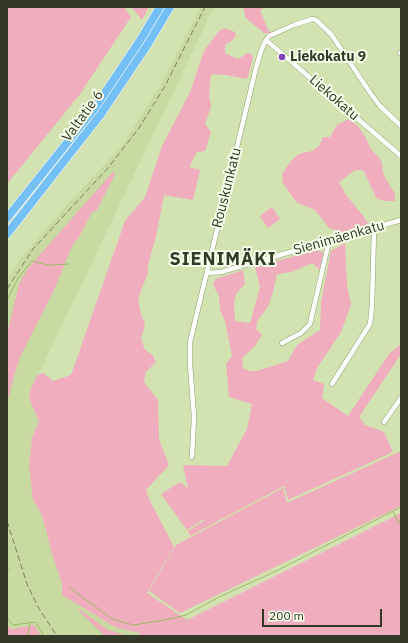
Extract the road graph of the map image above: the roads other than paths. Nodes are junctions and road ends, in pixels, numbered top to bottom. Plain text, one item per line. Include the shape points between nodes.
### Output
1 (160, 7) edge
2 (170, 7) edge
3 (266, 40) junction
4 (401, 126) edge
5 (401, 156) edge
6 (7, 218) edge
7 (401, 220) edge
8 (374, 229) junction
9 (7, 234) edge
10 (329, 241) junction
11 (207, 273) junction
12 (282, 343) dead end
13 (332, 384) dead end
14 (401, 398) edge
15 (384, 422) dead end
16 (192, 457) dead end

1 - 6 highway, Valtatie 6 via 94,110
2 - 9 highway, Valtatie 6 via 101,114
3 - 4 street via 269,36 294,25 316,20 326,27 335,39 380,106
3 - 5 street, Liekokatu
3 - 11 street, Rouskunkatu via 256,68
7 - 8 street, Sienimäenkatu
8 - 10 street, Sienimäenkatu
8 - 13 street via 370,324
10 - 11 street, Sienimäenkatu via 221,272
10 - 12 street via 310,324 301,333
11 - 16 street, Rouskunkatu via 190,342 194,417
14 - 15 street

